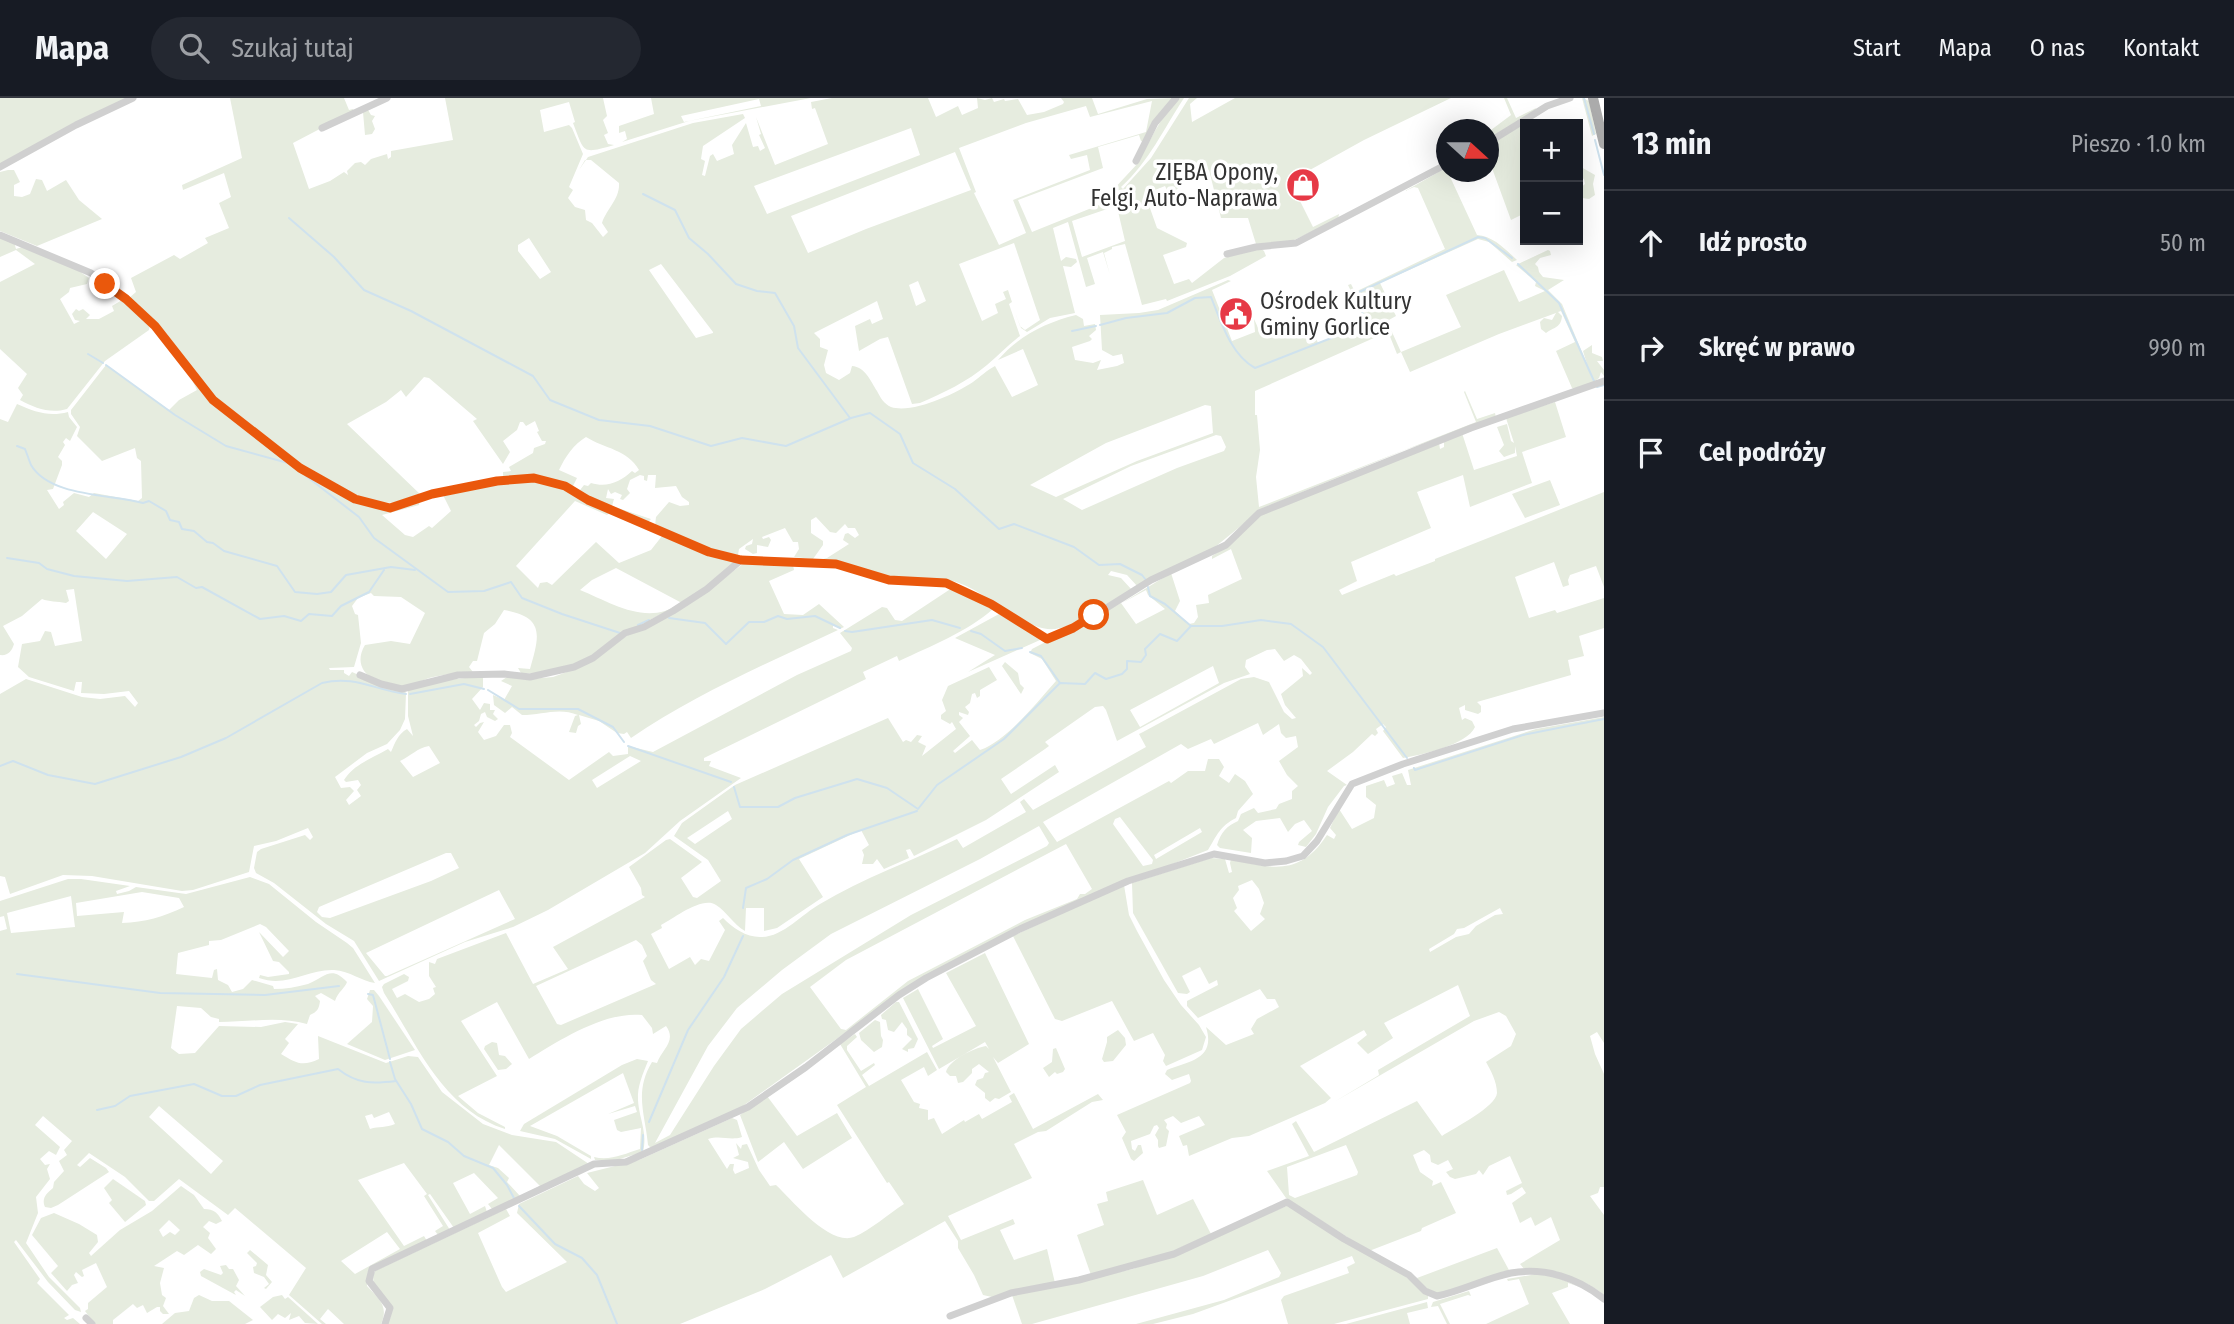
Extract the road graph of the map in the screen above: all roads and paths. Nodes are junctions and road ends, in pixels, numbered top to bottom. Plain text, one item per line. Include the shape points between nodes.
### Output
1 (133, 98) edge
2 (387, 98) edge
3 (1176, 98) edge
4 (1570, 98) edge
5 (1593, 98) edge
6 (322, 128) dead end
7 (1499, 136) edge
8 (1604, 144) edge
9 (1136, 161) dead end
10 (0, 167) edge
11 (1436, 170) edge
12 (0, 235) edge
13 (1227, 254) dead end
14 (1604, 382) edge
15 (741, 560) junction
16 (360, 675) dead end
17 (1604, 713) edge
18 (1604, 1298) edge
19 (950, 1315) dead end
20 (385, 1324) edge

1 - 10 street
2 - 6 street
3 - 9 street
4 - 7 street via 1547,106
5 - 8 main road
11 - 13 street via 1296,243
12 - 15 street via 91,273 126,299 155,326 213,400 300,468 355,499 390,508 432,494 534,478 565,486 709,552
14 - 15 street via 1471,428 1259,513 1226,544 1047,639 946,583 889,580 836,564
15 - 16 street via 673,611 625,633 574,667 530,677 458,675 401,689
17 - 20 street via 1513,729 1352,784 1303,856 1265,863 1214,854 1128,881 1020,929 926,978 731,1116 626,1162 594,1164 372,1269 369,1281 390,1308
18 - 19 street via 1587,1286 1551,1273 1511,1273 1437,1296 1287,1202 1174,1254 1011,1293

